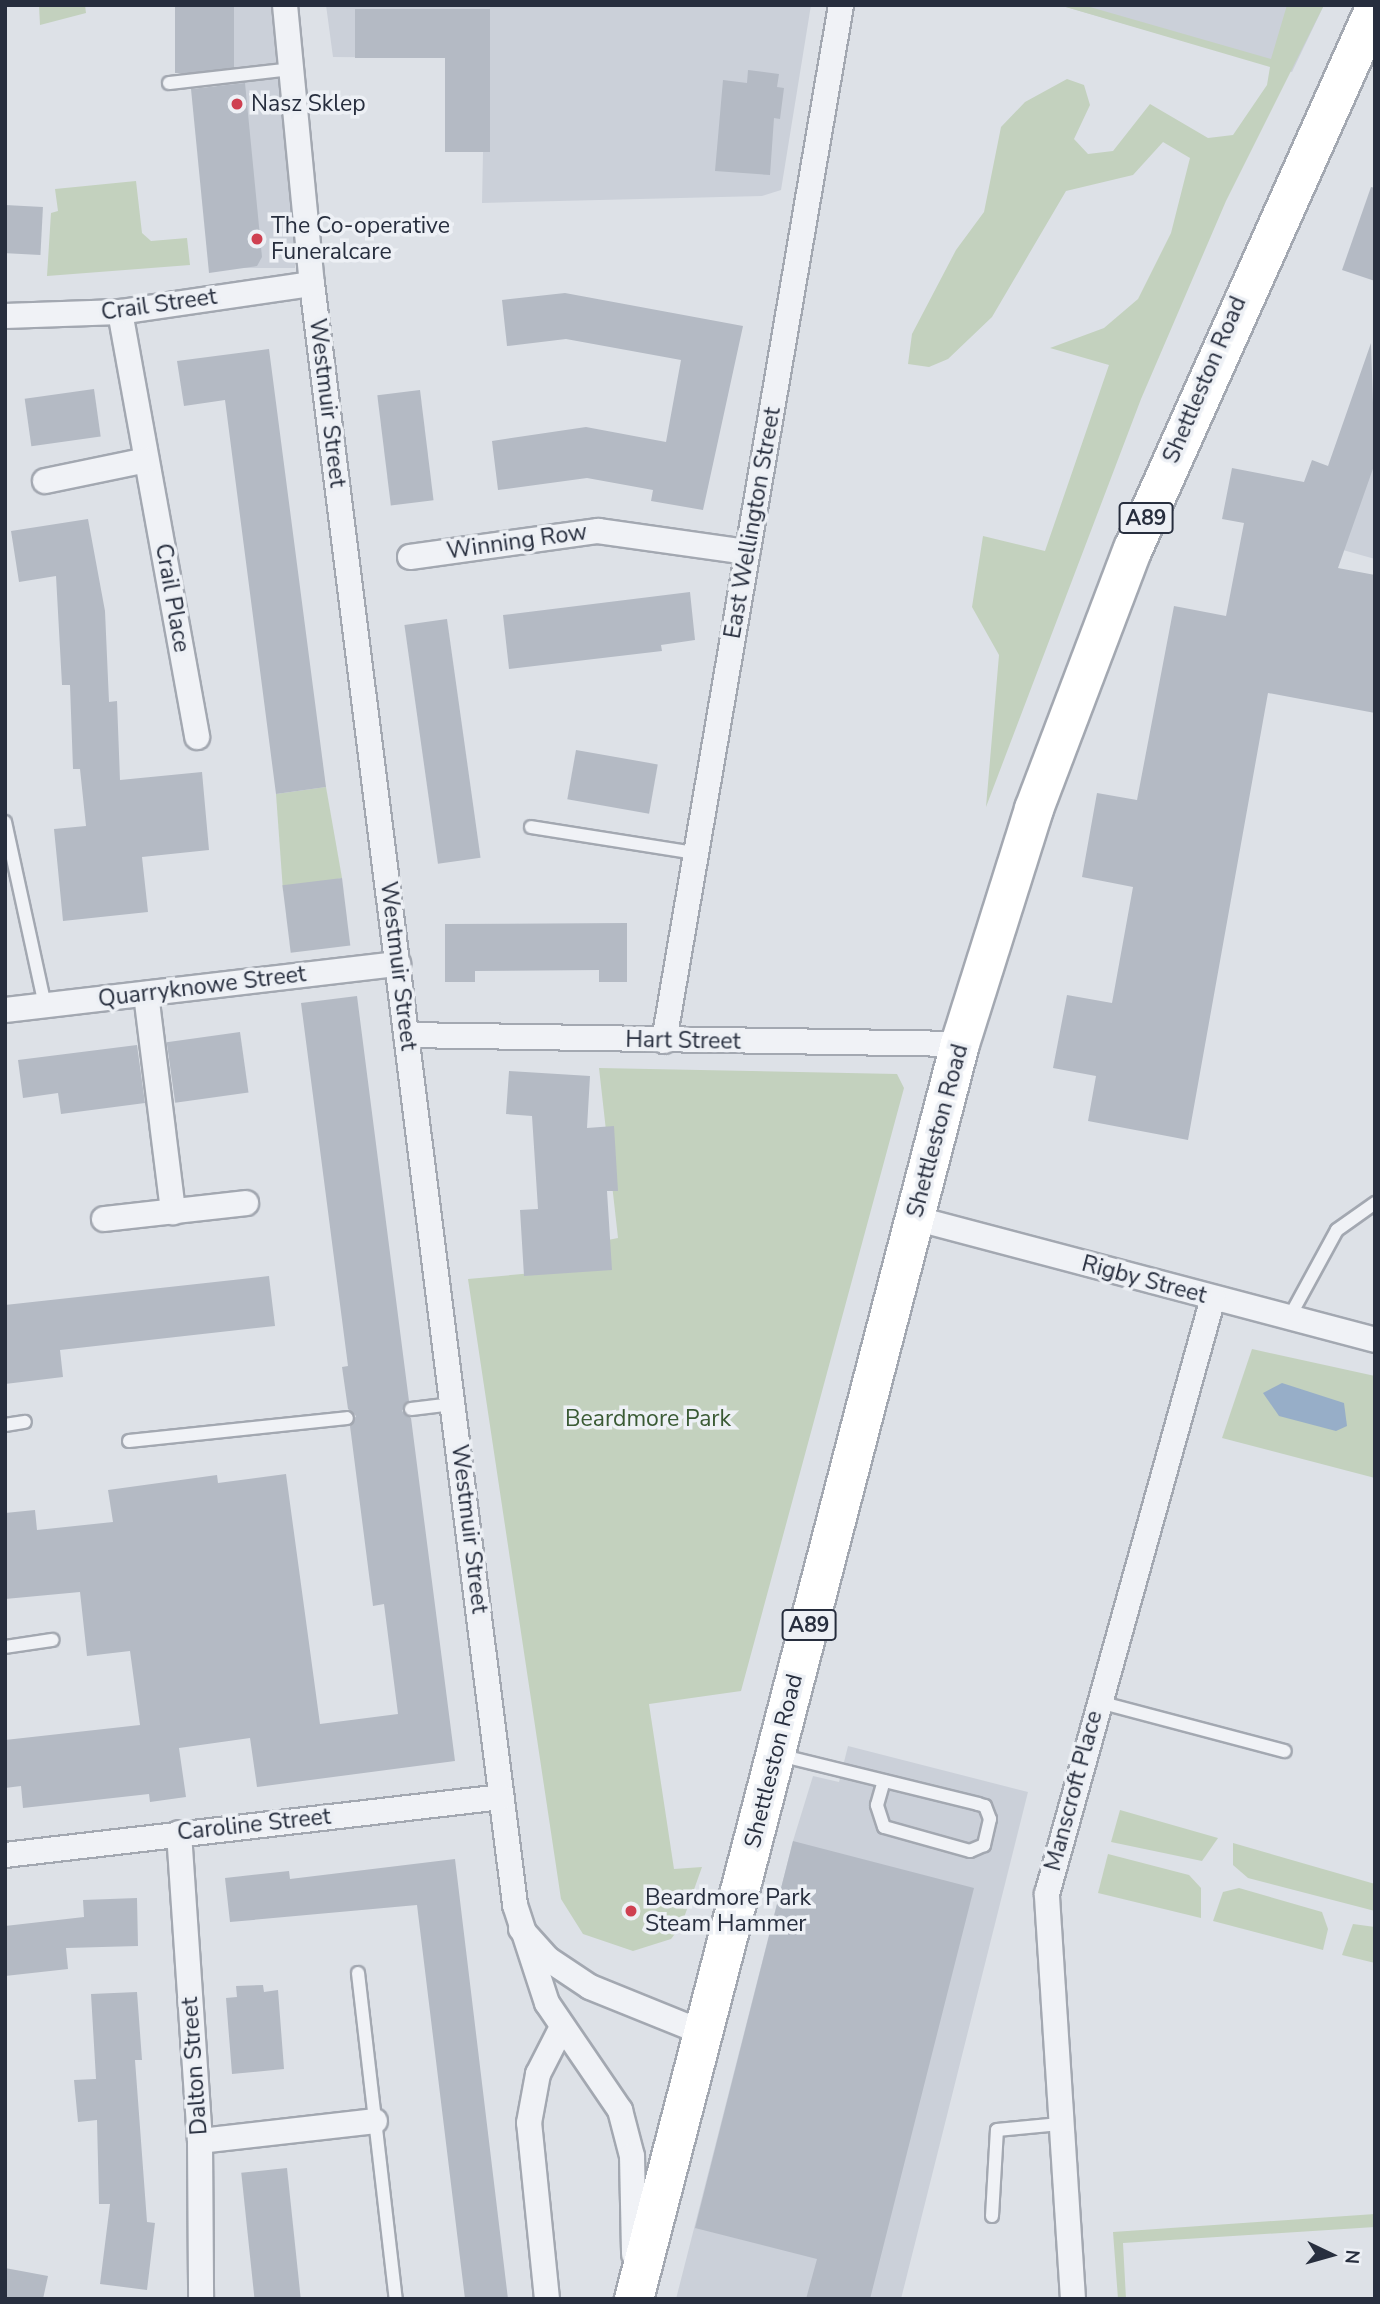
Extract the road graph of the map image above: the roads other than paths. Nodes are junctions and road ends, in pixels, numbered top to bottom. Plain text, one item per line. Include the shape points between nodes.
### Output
1 (285, 5) edge
2 (841, 5) edge
3 (1371, 24) edge
4 (291, 69) junction
5 (169, 83) dead end
6 (312, 284) junction
7 (120, 312) junction
8 (5, 317) edge
9 (146, 460) junction
10 (45, 481) dead end
11 (748, 552) junction
12 (410, 556) dead end
13 (197, 737) dead end
14 (5, 822) edge
15 (531, 827) dead end
16 (696, 853) junction
17 (398, 964) junction
18 (146, 994) junction
19 (45, 1006) junction
20 (5, 1010) edge
21 (407, 1035) junction
22 (664, 1041) junction
23 (960, 1044) junction
24 (246, 1203) dead end
25 (1375, 1203) edge
26 (173, 1212) junction
27 (914, 1218) junction
28 (104, 1220) dead end
29 (1213, 1298) junction
30 (1289, 1318) junction
31 (1375, 1340) edge
32 (453, 1404) junction
33 (411, 1409) dead end
34 (347, 1418) dead end
35 (25, 1422) dead end
36 (5, 1425) edge
37 (129, 1441) dead end
38 (52, 1640) dead end
39 (5, 1647) edge
40 (1099, 1702) junction
41 (1285, 1751) dead end
42 (775, 1754) junction
43 (884, 1781) dead end
44 (502, 1797) junction
45 (179, 1833) junction
46 (5, 1855) edge
47 (519, 1926) junction
48 (358, 1973) dead end
49 (562, 2026) junction
50 (704, 2033) junction
51 (375, 2121) junction
52 (1060, 2124) junction
53 (200, 2141) junction
54 (992, 2216) dead end
55 (634, 2298) edge
56 (201, 2299) edge
57 (396, 2299) edge
58 (547, 2299) edge
59 (1073, 2299) edge

1 - 4 street, Westmuir Street
2 - 11 street, East Wellington Street
3 - 23 main road, Shettleston Road / A89 via 1133,549 1034,809
4 - 5 lane
4 - 6 street, Westmuir Street
6 - 7 street, Crail Street
6 - 17 street, Westmuir Street
7 - 8 street, Crail Street
7 - 9 street, Crail Place
9 - 10 street
9 - 13 street, Crail Place
11 - 12 street, Winning Row via 598,531
11 - 16 street, East Wellington Street
14 - 19 lane
15 - 16 lane
16 - 22 street, East Wellington Street
17 - 18 street, Quarryknowe Street
17 - 21 street, Westmuir Street
18 - 19 street, Quarryknowe Street
18 - 26 street
19 - 20 street, Quarryknowe Street
21 - 22 street, Hart Street
21 - 32 street, Westmuir Street
22 - 23 street, Hart Street
23 - 27 main road, Shettleston Road / A89
24 - 26 street
25 - 30 lane via 1336,1230
26 - 28 street
27 - 29 street, Rigby Street
27 - 42 main road, Shettleston Road / A89
29 - 30 street, Rigby Street
29 - 40 street, Manscroft Place
30 - 31 street, Rigby Street
32 - 33 lane
32 - 44 street, Westmuir Street
34 - 37 lane
35 - 36 lane
38 - 39 lane
40 - 41 lane
40 - 52 street, Manscroft Place via 1047,1894
42 - 43 lane via 985,1806 990,1819 984,1845 970,1851 884,1827 877,1805
42 - 50 main road, Shettleston Road / A89
44 - 45 street, Caroline Street
44 - 47 street, Westmuir Street
45 - 46 street, Caroline Street
45 - 53 street, Dalton Street
47 - 49 street, Westmuir Street via 533,1975
47 - 50 street via 548,1959 590,1987
48 - 51 lane
49 - 55 street, Westmuir Street via 609,2087 628,2132
49 - 58 street via 538,2074 529,2123
50 - 55 main road, Shettleston Road / A89
51 - 53 street
51 - 57 lane
52 - 54 lane via 997,2130
52 - 59 street, Manscroft Place
53 - 56 street, Dalton Street

